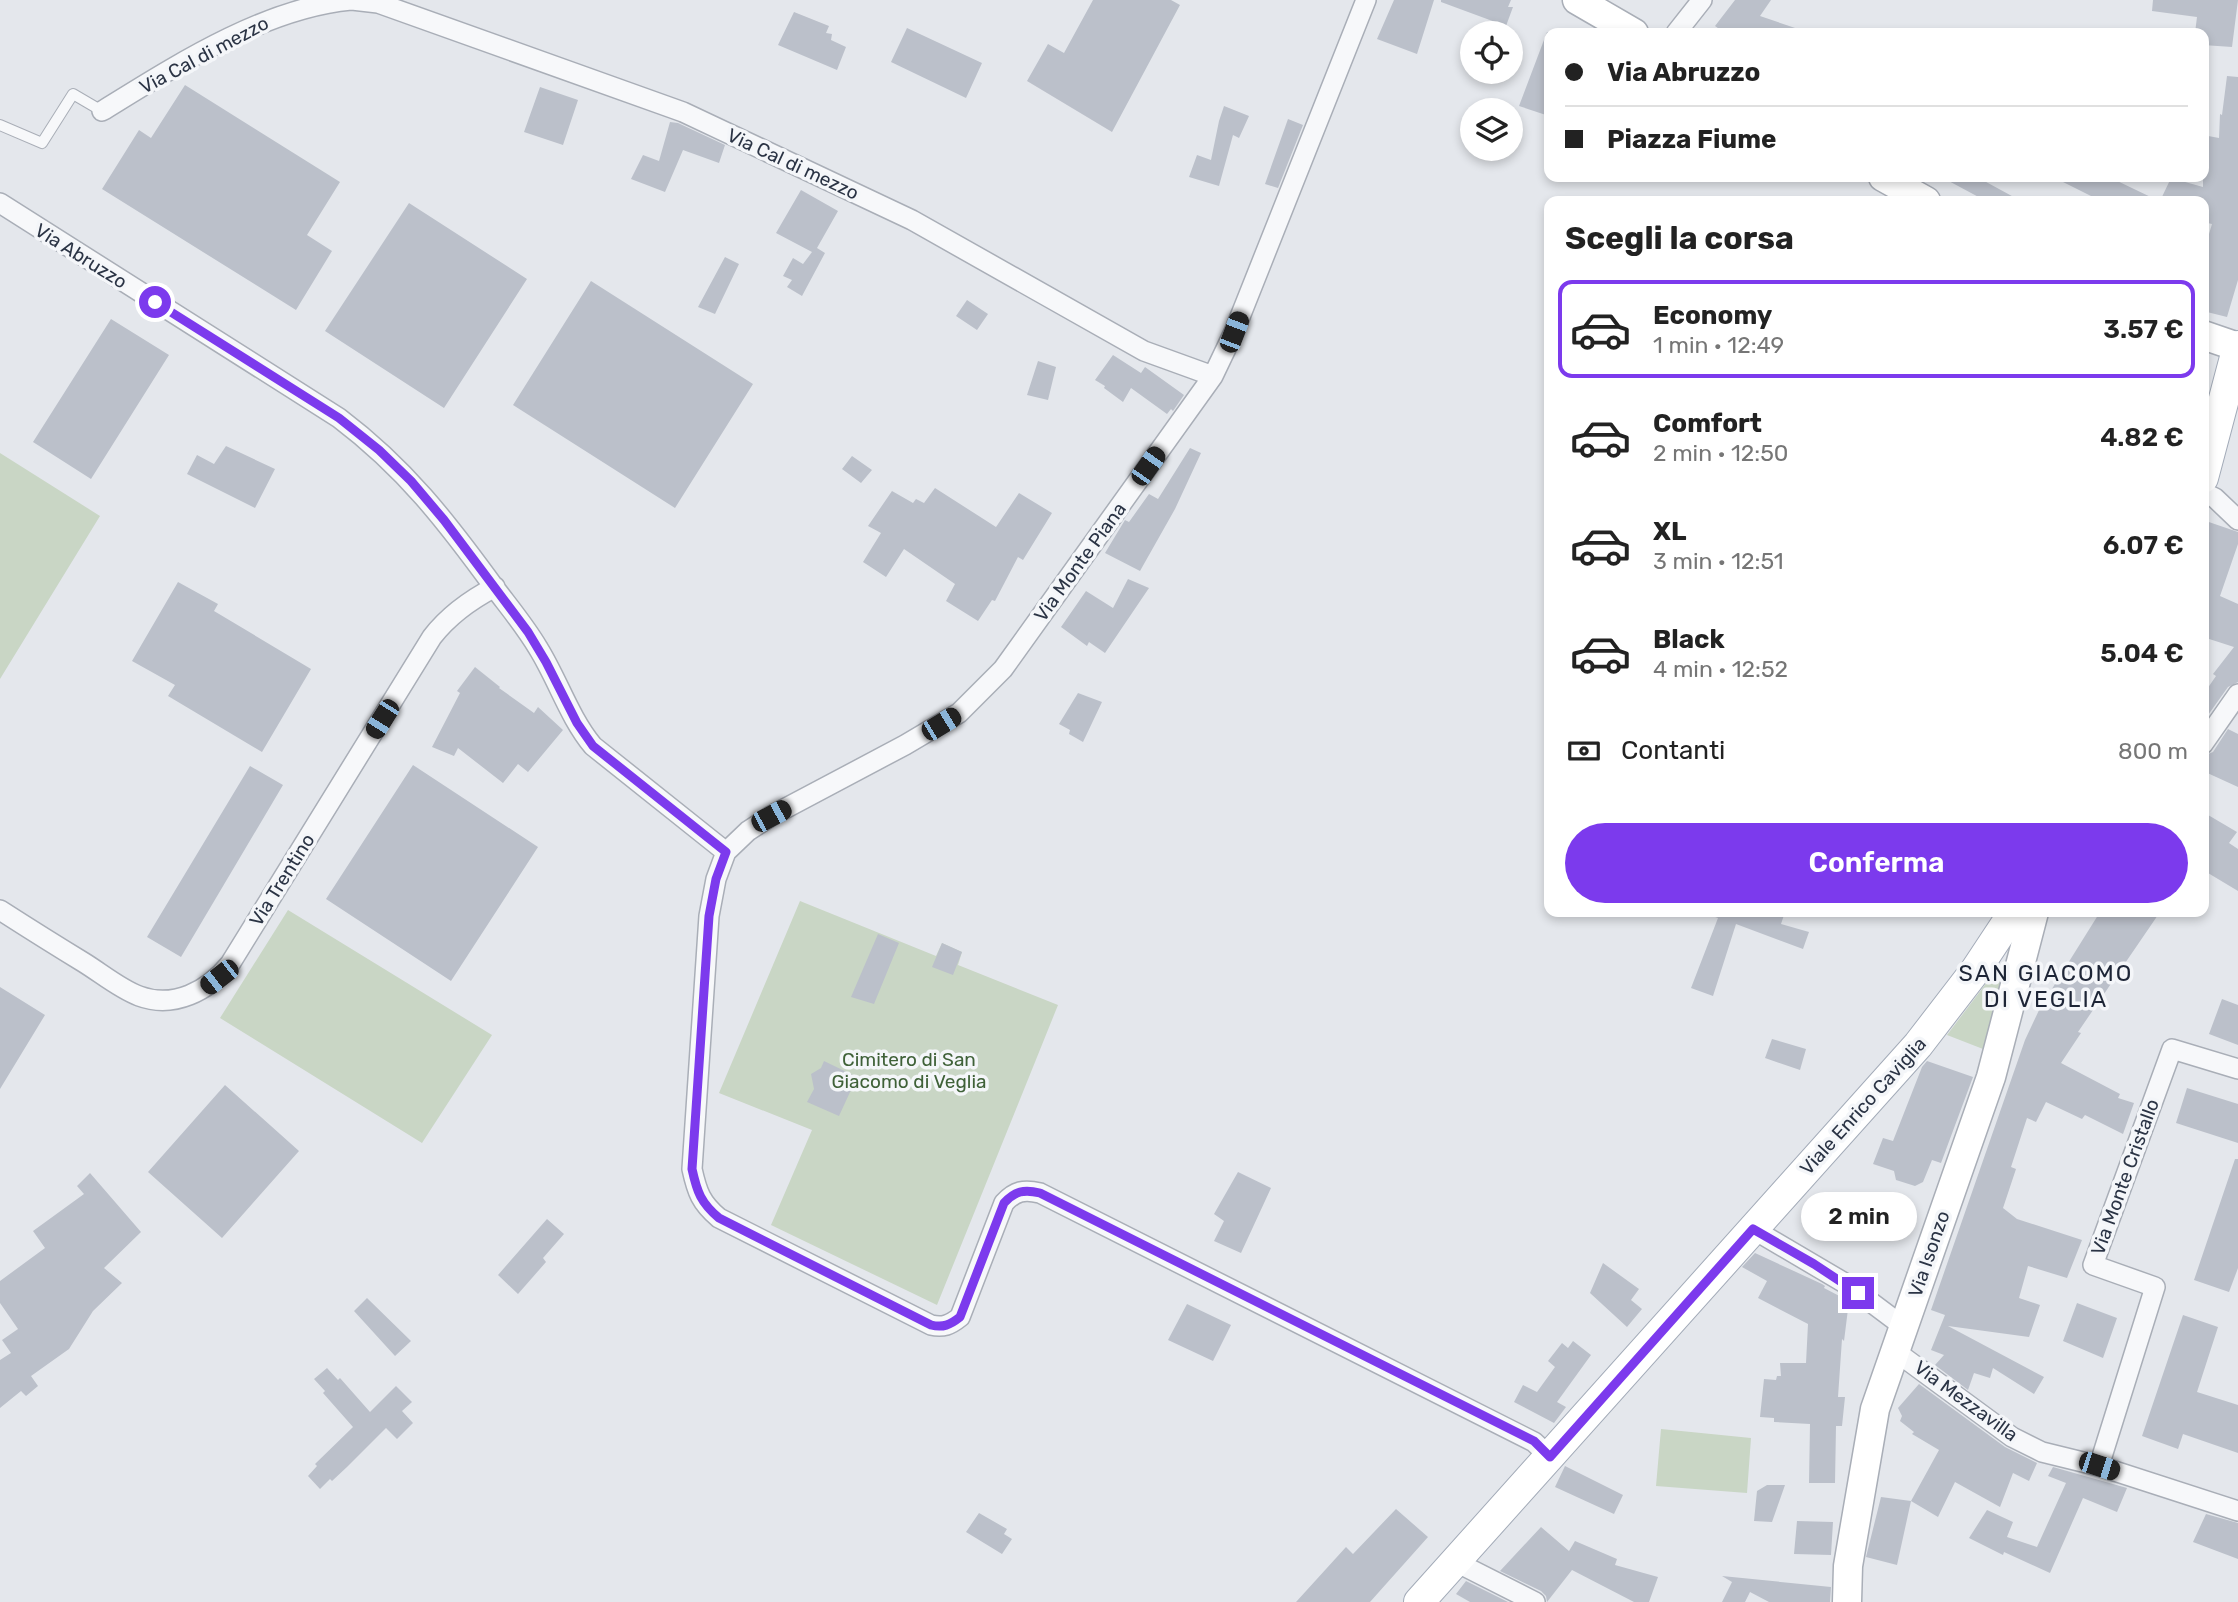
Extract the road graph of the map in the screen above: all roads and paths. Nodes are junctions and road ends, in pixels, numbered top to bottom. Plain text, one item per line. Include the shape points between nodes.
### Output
1 (351, 0) edge
2 (1366, 0) edge
3 (1577, 0) edge
4 (1702, 0) edge
5 (1625, 28) edge
6 (1680, 28) edge
7 (102, 111) joint
8 (0, 125) edge
9 (1891, 182) edge
10 (1917, 196) edge
11 (0, 203) edge
12 (0, 218) edge
13 (33, 226) junction
14 (2209, 337) edge
15 (2238, 347) edge
16 (1213, 376) junction
17 (2209, 456) edge
18 (2209, 495) edge
19 (2238, 520) edge
20 (495, 587) junction
21 (2238, 694) edge
22 (2209, 735) edge
23 (726, 852) junction
24 (0, 910) edge
25 (2011, 917) edge
26 (2033, 917) edge
27 (2238, 1069) edge
28 (1753, 1229) junction
29 (1900, 1339) junction
30 (1550, 1457) junction
31 (2099, 1466) junction
32 (2238, 1511) edge
33 (1456, 1562) junction
34 (1419, 1602) edge
35 (1535, 1602) edge
36 (1847, 1602) edge

1 - 7 street, Via Cal di mezzo via 321,3 274,18
1 - 16 street, Via Cal di mezzo via 379,4 683,112 912,220 1144,351
2 - 16 street, Via Monte Piana
3 - 5 main road
4 - 6 street
7 - 8 lane via 73,94 42,143
9 - 10 main road
11 - 13 street, Via Abruzzo
12 - 13 street
13 - 20 street, Via Abruzzo via 366,439 428,499
14 - 15 main road
15 - 17 main road
16 - 23 street, Via Monte Piana via 1003,669 959,713 771,816
18 - 19 street
20 - 23 street, Via Abruzzo via 535,642 593,746
20 - 24 street, Via Trentino via 450,616 432,637 230,964 207,987 173,999 138,996
21 - 22 street
23 - 30 street via 709,916 692,1169 705,1207 719,1218 941,1327 960,1317 1004,1203 1013,1193 1040,1193 1534,1441
25 - 28 main road, Viale Enrico Caviglia via 1918,1045
26 - 29 main road, Via Isonzo via 1991,1077
27 - 31 street, Via Monte Cristallo via 2172,1049 2093,1265 2155,1287
28 - 29 street, Via Mezzavilla via 1858,1293
28 - 30 main road, Viale Enrico Caviglia
29 - 31 street, Via Mezzavilla via 2012,1437 2042,1452
29 - 36 main road, Via Isonzo via 1875,1409 1848,1566
30 - 33 main road, Viale Enrico Caviglia
31 - 32 street, Via Mezzavilla
33 - 34 main road, Viale Enrico Caviglia
33 - 35 street

